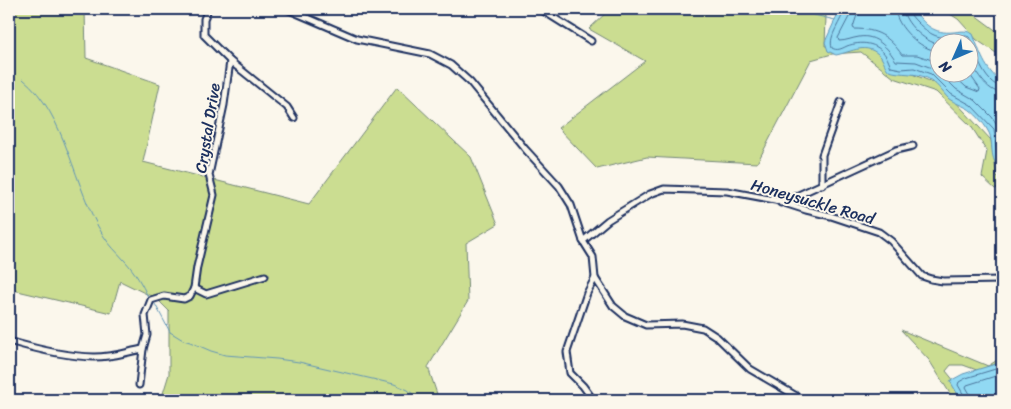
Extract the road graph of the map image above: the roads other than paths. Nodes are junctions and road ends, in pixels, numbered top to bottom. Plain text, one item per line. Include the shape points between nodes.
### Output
1 (208, 9) edge
2 (287, 9) edge
3 (540, 9) edge
4 (591, 42) dead end
5 (230, 60) junction
6 (841, 102) dead end
7 (294, 118) dead end
8 (913, 146) dead end
9 (822, 185) junction
10 (782, 203) junction
11 (583, 241) junction
12 (265, 276) dead end
13 (595, 278) junction
14 (1002, 280) edge
15 (194, 288) junction
16 (9, 341) edge
17 (143, 349) junction
18 (139, 385) dead end
19 (590, 397) dead end
20 (803, 400) edge

1 - 5 street via 204,34
2 - 11 street via 357,39 430,54 452,65 559,186 571,205
3 - 4 street
5 - 7 street via 287,107
5 - 15 street, Crystal Drive via 209,175 214,195
6 - 9 street via 822,155
8 - 9 street via 896,150
9 - 10 street
10 - 11 street, Honeysuckle Road via 727,191 664,189 608,220
10 - 14 street, Honeysuckle Road via 879,232 922,276 944,281
11 - 13 street via 593,257
12 - 15 street via 206,294
13 - 19 street via 566,352 570,373
13 - 20 street via 613,306 625,316 646,325 682,324 704,328 750,369
15 - 17 street via 184,300 164,296 151,300 144,315 147,335
16 - 17 street via 92,357
17 - 18 street

